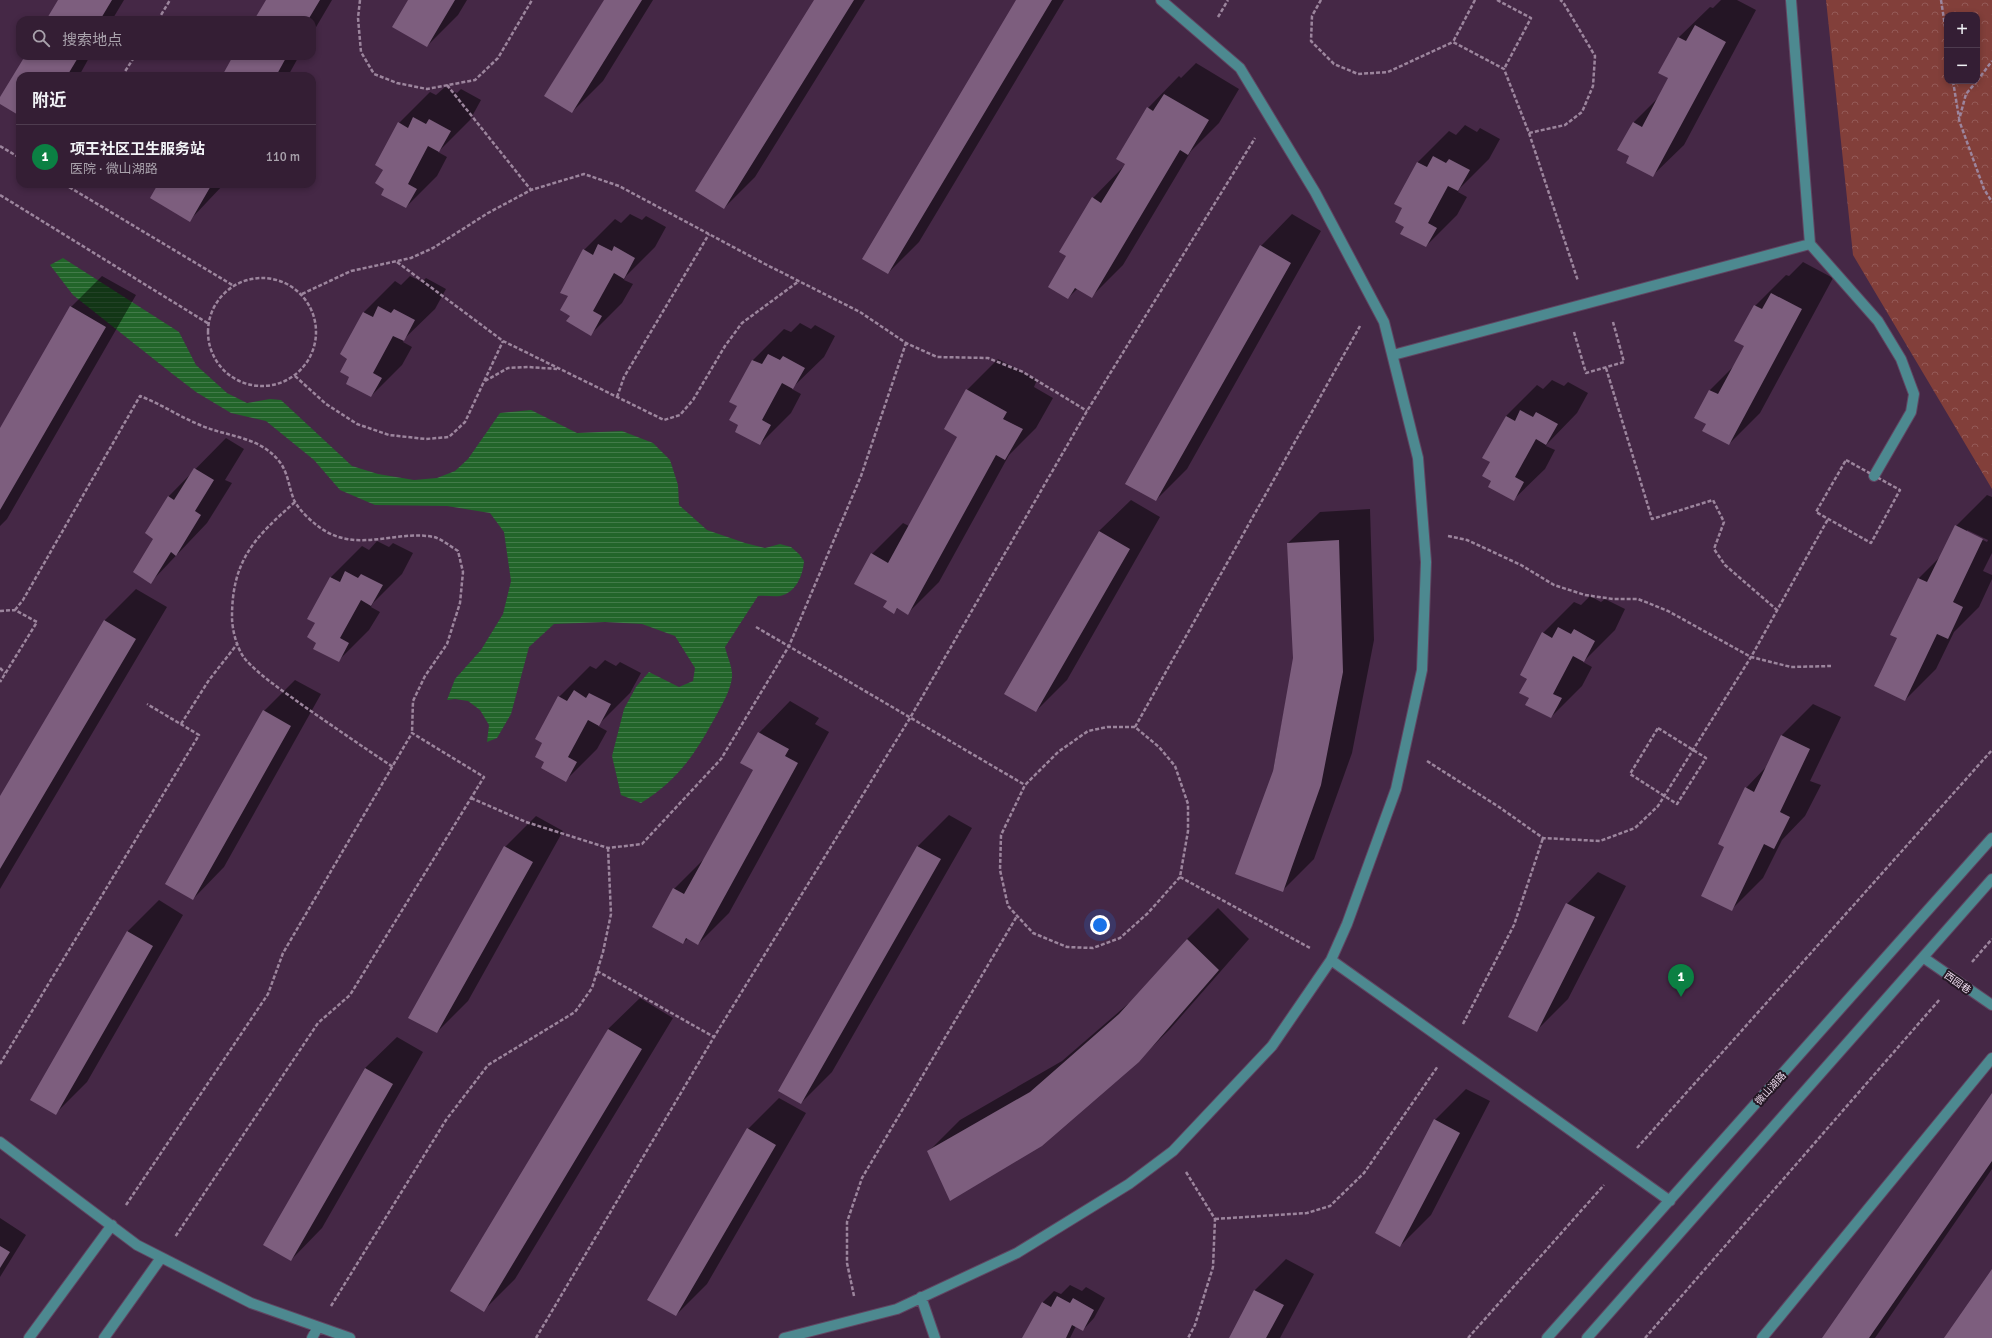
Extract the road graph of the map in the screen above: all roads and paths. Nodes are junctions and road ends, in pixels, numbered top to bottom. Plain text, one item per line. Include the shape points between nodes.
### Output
1 (170, 0) edge
2 (360, 0) edge
3 (532, 0) edge
4 (1161, 0) edge
5 (1321, 0) edge
6 (1475, 0) edge
7 (1497, 0) edge
8 (1560, 0) edge
9 (1791, 0) edge
10 (1941, 0) edge
11 (160, 16) edge
12 (1944, 20) edge
13 (1453, 42) junction
14 (132, 60) edge
15 (1992, 61) edge
16 (1504, 69) junction
17 (125, 72) edge
18 (1980, 77) edge
19 (1953, 84) edge
20 (1974, 84) edge
21 (446, 85) junction
22 (1269, 116) junction
23 (1959, 120) junction
24 (1529, 133) junction
25 (0, 146) edge
26 (16, 156) edge
27 (71, 188) edge
28 (531, 190) junction
29 (0, 195) edge
30 (1992, 202) edge
31 (709, 234) junction
32 (1810, 244) junction
33 (397, 261) junction
34 (799, 280) junction
35 (234, 286) junction
36 (302, 294) junction
37 (1606, 298) junction
38 (1374, 301) junction
39 (1586, 304) junction
40 (1567, 309) junction
41 (209, 324) junction
42 (503, 341) junction
43 (906, 343) junction
44 (1393, 355) junction
45 (1606, 368) junction
46 (559, 369) junction
47 (295, 376) junction
48 (485, 381) junction
49 (617, 397) junction
50 (1087, 411) junction
51 (1874, 476) junction
52 (295, 502) junction
53 (1828, 519) junction
54 (1424, 529) junction
55 (15, 610) junction
56 (1777, 610) junction
57 (0, 611) edge
58 (756, 627) dead end
59 (238, 643) junction
60 (788, 646) junction
61 (1751, 658) junction
62 (1831, 666) dead end
63 (0, 668) edge
64 (5, 673) junction
65 (0, 682) edge
66 (147, 704) dead end
67 (910, 718) junction
68 (181, 724) junction
69 (1135, 727) junction
70 (412, 733) junction
71 (1405, 747) junction
72 (1693, 750) junction
73 (1992, 750) edge
74 (393, 767) junction
75 (1025, 785) junction
76 (1665, 795) junction
77 (471, 798) junction
78 (1543, 838) junction
79 (1992, 838) edge
80 (608, 848) junction
81 (1180, 877) junction
82 (1992, 879) edge
83 (1017, 916) junction
84 (1992, 939) edge
85 (1924, 958) junction
86 (1332, 960) junction
87 (597, 971) junction
88 (1956, 981) junction
89 (1992, 1005) edge
90 (714, 1037) junction
91 (1453, 1046) junction
92 (1992, 1058) edge
93 (0, 1064) edge
94 (0, 1142) edge
95 (1173, 1151) junction
96 (1622, 1165) junction
97 (1670, 1201) junction
98 (1215, 1219) junction
99 (112, 1225) junction
100 (161, 1258) junction
101 (921, 1297) junction
102 (858, 1319) junction
103 (318, 1327) junction
104 (29, 1338) edge
105 (104, 1338) edge
106 (312, 1338) edge
107 (350, 1338) edge
108 (536, 1338) edge
109 (784, 1338) edge
110 (936, 1338) edge
111 (1188, 1338) edge
112 (1468, 1338) edge
113 (1547, 1338) edge
114 (1587, 1338) edge
115 (1645, 1338) edge
116 (1762, 1338) edge

1 - 11 path
2 - 21 path via 358,18 361,52 374,74 396,83 426,89
3 - 21 path via 498,58 475,80
4 - 22 street via 1240,68
5 - 13 path via 1312,16 1311,42 1334,64 1358,74 1388,72
6 - 13 path
7 - 16 path via 1531,18
8 - 24 path via 1595,56 1593,86 1582,112 1565,125
9 - 32 street
10 - 12 path
13 - 16 path
14 - 17 path
15 - 18 path
16 - 24 path
19 - 23 path
20 - 23 path via 1966,94
21 - 28 path
22 - 38 street via 1315,192
22 - 50 path
23 - 30 path via 1984,189
24 - 39 path
25 - 26 path
27 - 35 path
28 - 31 path via 584,174 619,186
28 - 33 path via 488,212 433,248
29 - 41 path
31 - 34 path
31 - 49 path via 624,377
32 - 37 street
32 - 51 street via 1878,321 1901,359 1914,394 1911,412
33 - 36 path via 351,271
33 - 42 path
34 - 43 path via 860,312
34 - 49 path via 742,322 693,400 680,415 664,420
35 - 36 path via 251,279 270,278 287,283
35 - 41 path via 222,296 213,310
36 - 47 path via 312,309 316,345 308,362
37 - 39 street
37 - 45 path via 1624,362
38 - 44 street via 1384,322
38 - 69 path
39 - 40 street
40 - 44 street
40 - 45 path via 1586,373
41 - 47 path via 209,343 215,360 227,374 243,384 261,387 279,384
42 - 46 path
42 - 48 path
43 - 50 path via 937,357 988,358 1023,372
43 - 60 path via 861,476
44 - 54 street via 1418,458
45 - 56 path via 1652,519 1713,500 1724,522 1714,549 1725,565
46 - 48 path via 508,368
46 - 49 path
47 - 48 path via 326,404 357,424 388,435 426,440 449,437 465,422
50 - 67 path
51 - 53 path via 1846,460 1816,512
51 - 53 path via 1900,490 1871,543
52 - 55 path via 279,461 264,449 246,438 201,426 140,396
52 - 59 path via 264,529 247,552 237,574 232,601 232,629
52 - 70 path via 326,532 345,540 435,537 458,551 463,572 460,603 447,644 425,676 413,701
53 - 56 path
54 - 61 path via 1467,540 1520,565 1554,585 1585,595 1613,600 1638,600 1668,611
54 - 71 street via 1426,562 1422,670
55 - 57 path
55 - 64 path via 37,622
56 - 61 path
58 - 60 path
59 - 68 path via 209,680
59 - 74 path via 244,659 273,684
60 - 67 path
60 - 80 path via 721,759 642,844
61 - 62 path via 1791,667
61 - 72 path
63 - 64 path
64 - 65 path
66 - 68 path
67 - 75 path
67 - 90 path
68 - 93 path via 199,735
69 - 75 path via 1088,730 1058,752
69 - 81 path via 1159,747 1175,766 1188,804 1188,831
70 - 74 path
70 - 77 path via 484,777
71 - 78 path
71 - 86 street via 1396,789
72 - 76 path
72 - 76 path via 1706,758 1677,804
72 - 76 path via 1658,728 1654,734 1630,774
73 - 96 path
74 - 99 path via 283,953 268,994
75 - 83 path via 1001,836 1000,870 1008,906
76 - 78 path via 1658,806 1635,828 1600,841
77 - 80 path via 526,822
77 - 100 path via 350,995 318,1023
78 - 91 path via 1514,926
79 - 97 street, 微山湖路
80 - 87 path via 611,914
81 - 83 path via 1148,913 1120,938 1093,948 1067,947 1033,933
81 - 86 path
82 - 85 street
83 - 102 path via 862,1178 847,1222 847,1263
84 - 88 path
85 - 88 street, 西园巷
85 - 114 street
86 - 91 street
86 - 95 street via 1272,1046
87 - 90 path
87 - 103 path via 592,988 575,1012 488,1065 446,1120
88 - 89 street, 西园巷
88 - 115 path
90 - 108 path
91 - 96 street
91 - 98 path via 1364,1173 1330,1206 1307,1213
92 - 116 street
94 - 99 street
95 - 98 path
95 - 101 street via 1129,1184 1017,1253
96 - 97 street
96 - 112 path
97 - 113 street, 微山湖路
98 - 111 path via 1213,1267 1195,1326
99 - 100 street via 138,1245
99 - 104 street
100 - 103 street via 251,1304
100 - 105 street
101 - 102 street via 896,1309
101 - 110 street
102 - 109 street
103 - 106 street
103 - 107 street

